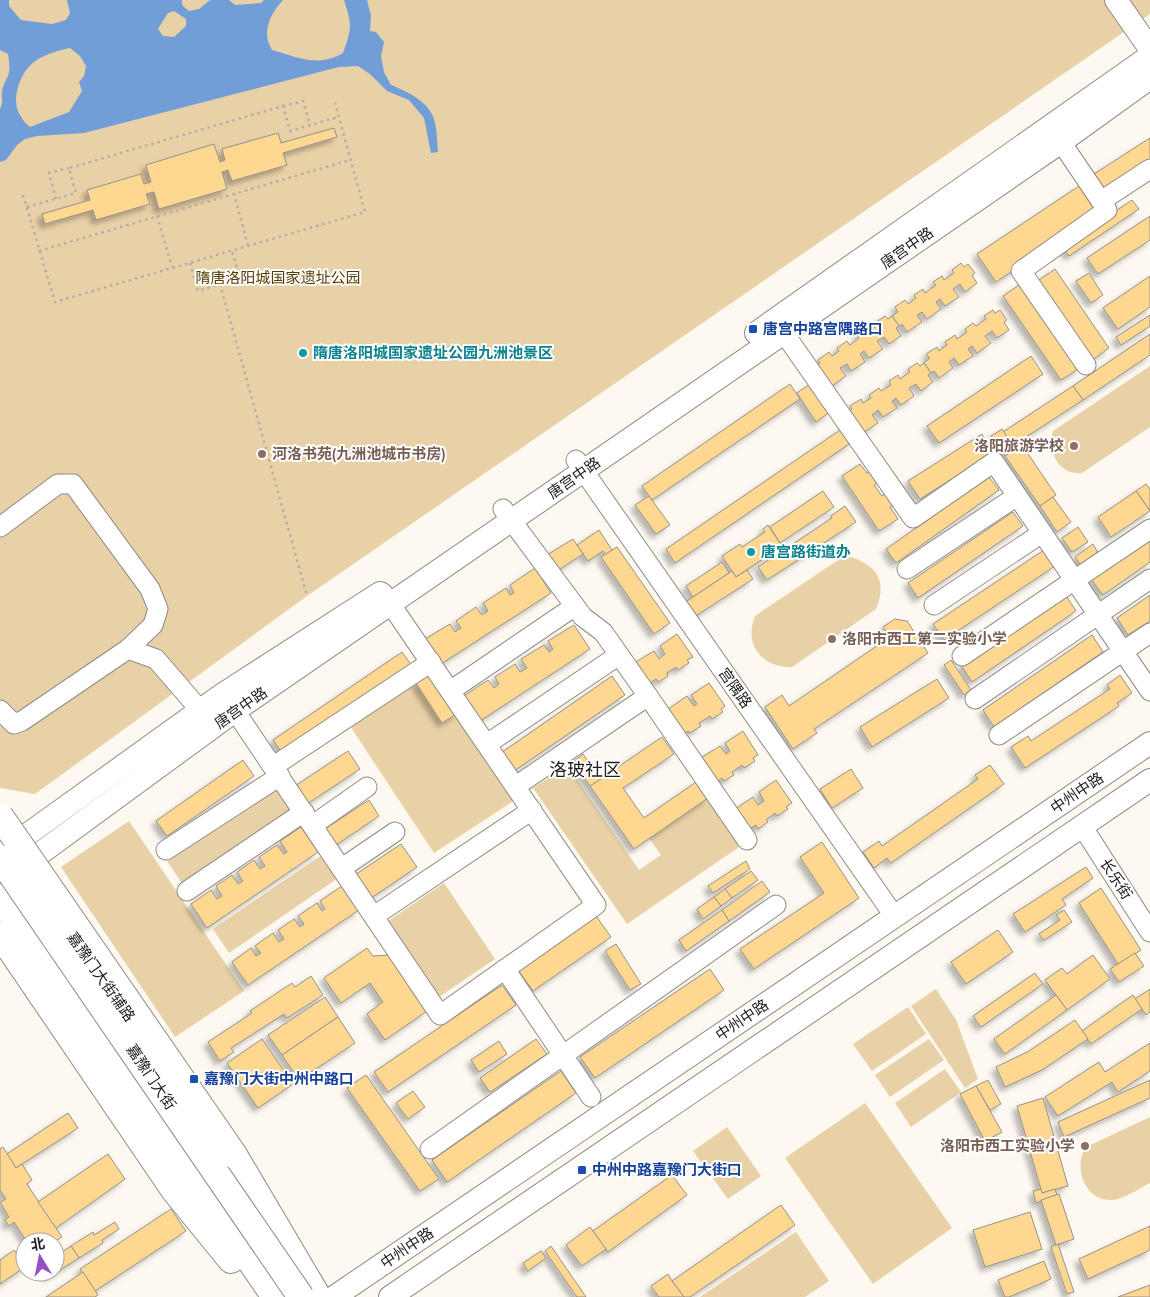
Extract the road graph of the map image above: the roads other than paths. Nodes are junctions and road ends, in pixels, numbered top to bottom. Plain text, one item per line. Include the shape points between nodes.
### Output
1 (1116, 0) edge
2 (1150, 49) edge
3 (1150, 56) edge
4 (1150, 78) edge
5 (1061, 142) junction
6 (1150, 170) edge
7 (1101, 201) junction
8 (784, 332) junction
9 (1086, 365) dead end
10 (580, 465) junction
11 (1017, 496) junction
12 (508, 514) junction
13 (0, 526) edge
14 (1150, 529) edge
15 (1042, 533) junction
16 (907, 569) dead end
17 (1150, 579) edge
18 (1074, 581) junction
19 (386, 598) junction
20 (934, 605) dead end
21 (575, 606) junction
22 (1097, 615) junction
23 (1150, 633) edge
24 (128, 649) junction
25 (1123, 653) junction
26 (619, 655) junction
27 (962, 656) dead end
28 (431, 662) junction
29 (450, 691) junction
30 (1150, 691) edge
31 (648, 696) junction
32 (975, 699) dead end
33 (230, 702) junction
34 (0, 710) edge
35 (200, 710) junction
36 (1000, 735) dead end
37 (487, 744) junction
38 (1150, 744) edge
39 (277, 771) junction
40 (1150, 780) edge
41 (516, 786) junction
42 (366, 788) dead end
43 (532, 810) junction
44 (0, 816) edge
45 (309, 818) junction
46 (1082, 826) junction
47 (395, 832) dead end
48 (747, 840) dead end
49 (166, 850) dead end
50 (7, 851) edge
51 (342, 868) junction
52 (0, 880) edge
53 (187, 891) dead end
54 (0, 896) edge
55 (776, 905) dead end
56 (374, 916) junction
57 (895, 917) junction
58 (0, 922) edge
59 (1150, 932) edge
60 (0, 934) edge
61 (505, 969) junction
62 (564, 1055) junction
63 (591, 1097) dead end
64 (430, 1150) dead end
65 (263, 1297) edge
66 (275, 1297) edge
67 (302, 1297) edge
68 (317, 1297) edge
69 (334, 1297) edge
70 (390, 1297) edge

1 - 2 main road
3 - 10 main road, 唐宫中路
4 - 5 main road, 唐宫中路
5 - 7 street
5 - 8 main road, 唐宫中路
6 - 7 street
7 - 9 street via 1107,210 1021,271
8 - 10 main road, 唐宫中路
8 - 11 street via 913,518 994,462
10 - 12 main road, 唐宫中路
10 - 57 street, 宫隅路
11 - 15 street
11 - 16 street
12 - 19 main road, 唐宫中路
12 - 21 street
13 - 24 street via 58,484 73,484 150,589 158,609 153,625
14 - 18 street
15 - 18 street
15 - 20 street
17 - 22 street
18 - 22 street
18 - 27 street
19 - 28 street
19 - 33 main road, 唐宫中路
21 - 26 street via 603,632
21 - 29 street
22 - 25 street
22 - 32 street
23 - 25 street
24 - 34 street via 22,722 14,724
24 - 35 street via 156,659
25 - 30 street
25 - 36 street
26 - 31 street
26 - 37 street
28 - 29 street
28 - 39 street
29 - 37 street
31 - 41 street
31 - 48 street
33 - 35 main road, 唐宫中路
33 - 39 street
33 - 50 main road, 唐宫中路
35 - 50 main road, 唐宫中路
37 - 41 street
38 - 57 main road, 中州中路
39 - 45 street
39 - 49 street
40 - 46 main road, 中州中路
41 - 43 street
42 - 45 street
43 - 56 street
43 - 61 street via 596,905
44 - 68 highway, bridge via 234,1155
45 - 51 street
45 - 53 street
46 - 59 street, 长乐街
46 - 70 main road, 中州中路
47 - 51 street
50 - 52 main road, 唐宫中路
50 - 67 highway, 嘉豫门大街, bridge
50 - 68 main road, 嘉豫门大街辅路 via 159,1060
51 - 56 street
54 - 66 highway, 嘉豫门大街
55 - 62 street
56 - 61 street via 440,1015
57 - 69 main road, 中州中路
58 - 65 main road
60 - 65 highway via 174,1190
61 - 62 street
62 - 63 street
62 - 64 street

